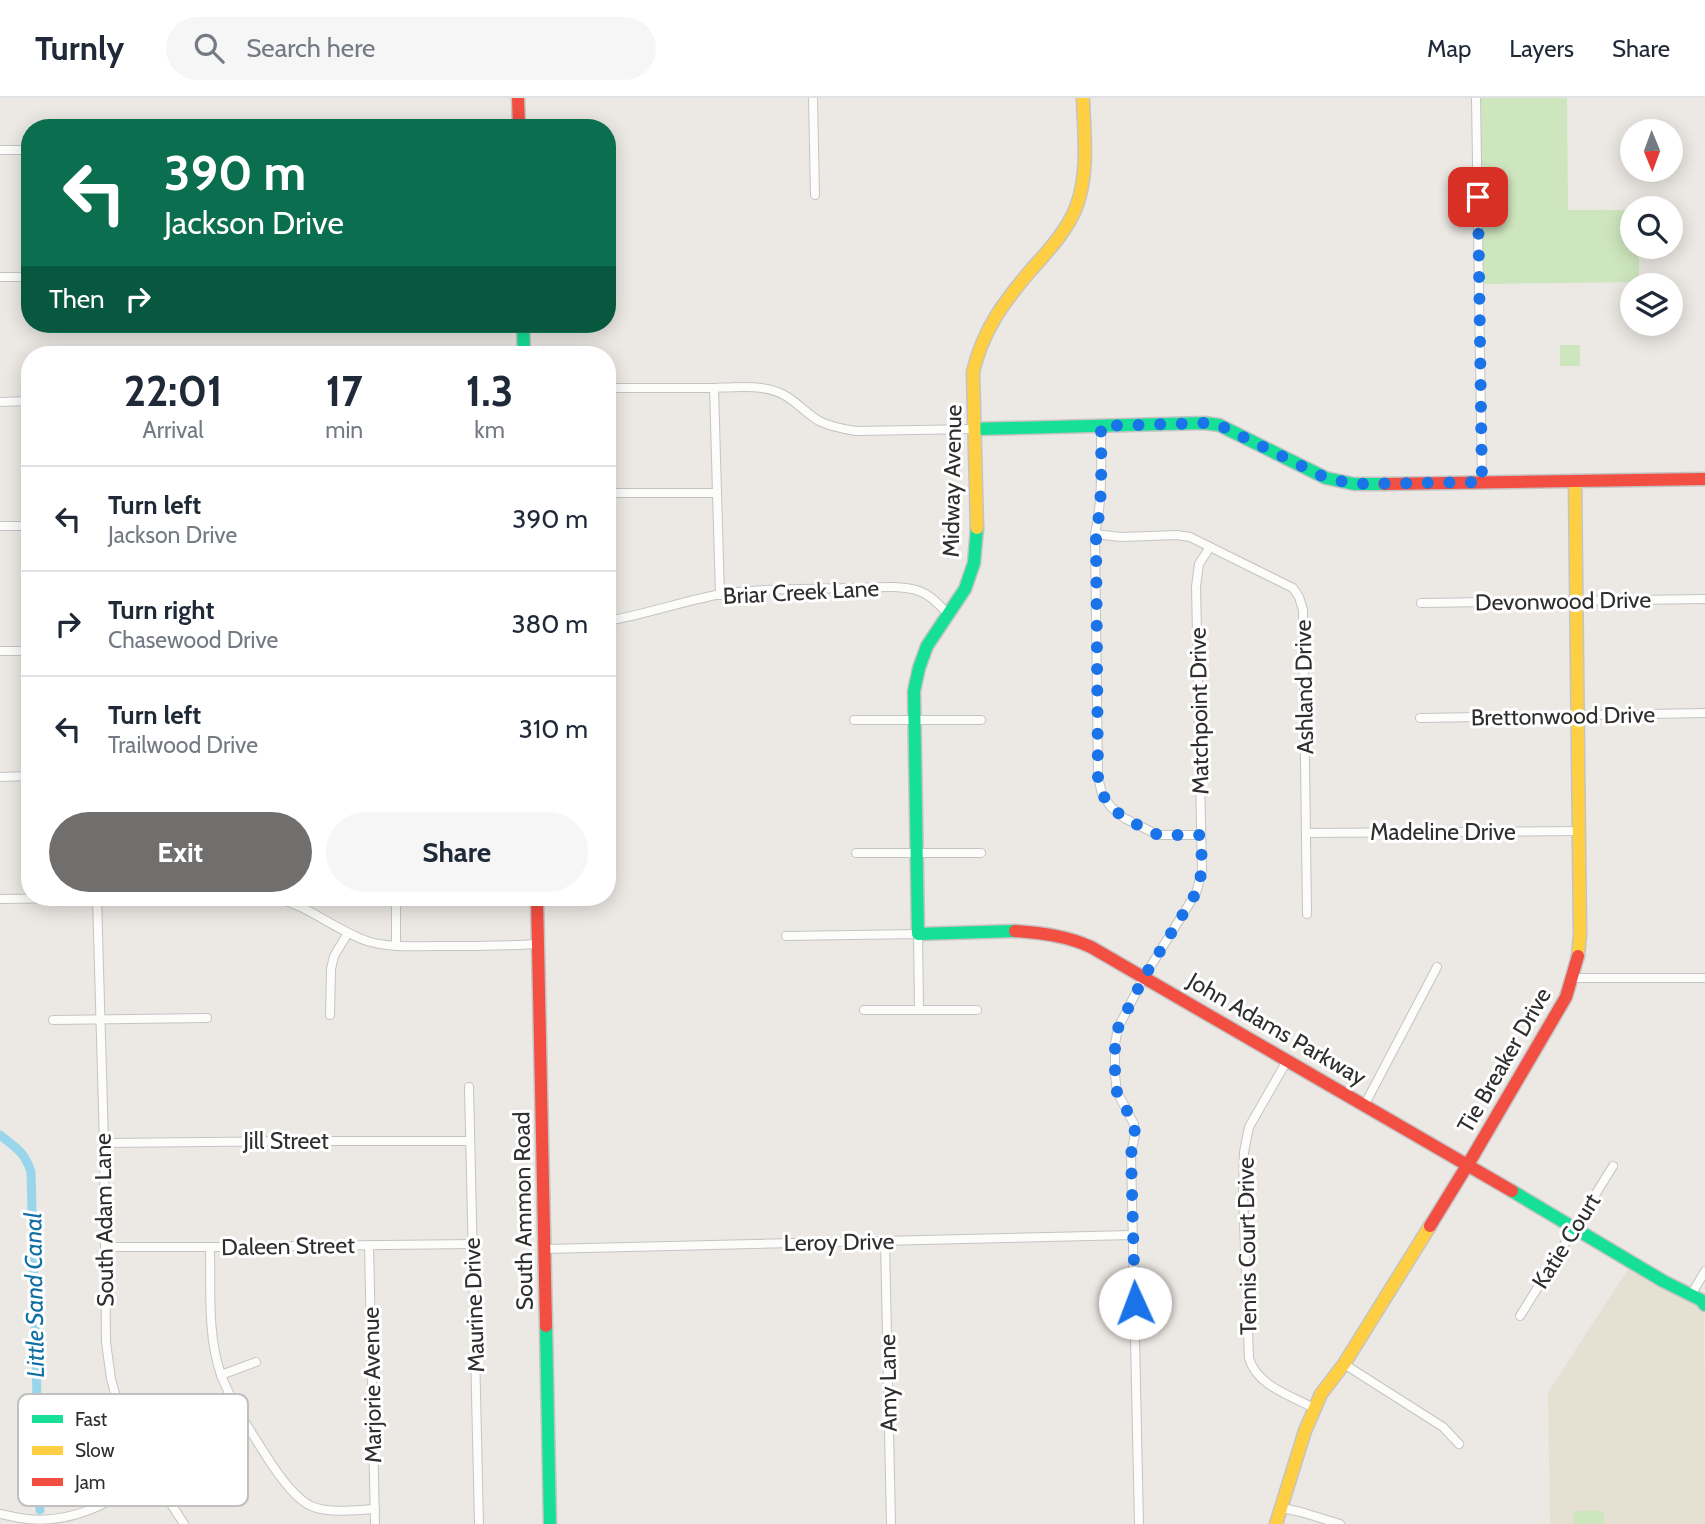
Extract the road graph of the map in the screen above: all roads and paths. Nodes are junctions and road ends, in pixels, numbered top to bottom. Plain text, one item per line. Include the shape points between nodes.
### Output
1 (518, 98) edge
2 (813, 98) edge
3 (1083, 98) edge
4 (1476, 98) edge
5 (519, 119) edge
6 (0, 150) edge
7 (21, 150) edge
8 (815, 195) dead end
9 (0, 277) edge
10 (21, 277) edge
11 (714, 387) junction
12 (616, 388) edge
13 (21, 401) edge
14 (0, 402) edge
15 (1101, 426) junction
16 (975, 429) junction
17 (1705, 480) edge
18 (1575, 481) junction
19 (1482, 482) junction
20 (717, 492) junction
21 (616, 493) edge
22 (0, 526) edge
23 (21, 526) edge
24 (1096, 534) junction
25 (1210, 547) junction
26 (720, 595) junction
27 (1705, 599) edge
28 (1577, 601) junction
29 (1421, 603) dead end
30 (948, 614) junction
31 (616, 620) edge
32 (0, 651) edge
33 (21, 651) edge
34 (1705, 713) edge
35 (1578, 716) junction
36 (1420, 718) dead end
37 (854, 720) dead end
38 (915, 720) junction
39 (981, 720) dead end
40 (21, 776) edge
41 (0, 777) edge
42 (1579, 831) junction
43 (1306, 833) junction
44 (1201, 835) junction
45 (856, 853) dead end
46 (916, 853) junction
47 (981, 853) dead end
48 (0, 899) edge
49 (21, 899) edge
50 (97, 906) edge
51 (297, 906) edge
52 (396, 906) edge
53 (537, 906) edge
54 (1307, 914) dead end
55 (348, 933) junction
56 (918, 934) junction
57 (786, 936) dead end
58 (538, 944) junction
59 (396, 946) junction
60 (1437, 967) dead end
61 (1144, 977) junction
62 (1572, 978) junction
63 (1705, 978) edge
64 (919, 1009) junction
65 (864, 1010) dead end
66 (977, 1010) dead end
67 (330, 1015) dead end
68 (207, 1018) dead end
69 (100, 1019) junction
70 (53, 1020) dead end
71 (1288, 1059) junction
72 (469, 1087) dead end
73 (1365, 1104) junction
74 (469, 1141) junction
75 (104, 1143) junction
76 (1468, 1164) junction
77 (1613, 1166) dead end
78 (1574, 1227) junction
79 (1133, 1235) junction
80 (885, 1241) junction
81 (472, 1244) junction
82 (369, 1245) junction
83 (105, 1247) junction
84 (210, 1247) junction
85 (545, 1249) junction
86 (1705, 1271) edge
87 (1691, 1295) junction
88 (1705, 1305) edge
89 (1520, 1316) dead end
90 (256, 1362) dead end
91 (1344, 1364) junction
92 (221, 1375) junction
93 (115, 1394) edge
94 (230, 1394) edge
95 (1314, 1408) junction
96 (248, 1426) edge
97 (1459, 1444) dead end
98 (100, 1506) edge
99 (172, 1506) edge
100 (1282, 1508) junction
101 (375, 1509) junction
102 (0, 1514) edge
103 (184, 1524) edge
104 (375, 1524) edge
105 (479, 1524) edge
106 (550, 1524) edge
107 (891, 1524) edge
108 (1139, 1524) edge
109 (1276, 1524) edge
110 (1340, 1524) edge

1 - 5 street
2 - 8 street
3 - 16 street, Midway Avenue via 1084,168 1077,205 1059,237 995,313 982,337 973,372
4 - 19 street
6 - 7 street
9 - 10 street
11 - 12 street
11 - 16 street via 771,390 836,428
11 - 20 street
13 - 14 street
15 - 16 street
15 - 19 street via 1219,425 1340,482
15 - 24 street
16 - 30 street, Midway Avenue via 974,563 965,589
17 - 18 street
18 - 19 street
18 - 28 street, Tie Breaker Drive
20 - 21 street
20 - 26 street
22 - 23 street
24 - 25 street, Ashland Drive via 1177,535
24 - 44 street via 1098,777 1102,794 1124,818 1158,835
25 - 43 street, Ashland Drive via 1293,588 1299,597 1303,610
25 - 44 street, Matchpoint Drive via 1199,564 1196,587
26 - 30 street, Briar Creek Lane via 755,590 899,588 918,590
26 - 31 street, Briar Creek Lane
27 - 28 street, Devonwood Drive
28 - 29 street, Devonwood Drive
28 - 35 street, Tie Breaker Drive
30 - 38 street, Midway Avenue via 919,668
32 - 33 street
34 - 35 street, Brettonwood Drive
35 - 36 street, Brettonwood Drive
35 - 42 street, Tie Breaker Drive
37 - 38 street
38 - 39 street
38 - 46 street, Midway Avenue
40 - 41 street
42 - 43 street, Madeline Drive
42 - 62 street, Tie Breaker Drive via 1580,935
43 - 54 street, Ashland Drive
44 - 61 street, Matchpoint Drive via 1202,871 1196,893
45 - 46 street
46 - 47 street
46 - 56 street, Midway Avenue
48 - 49 street
50 - 69 street, South Adam Lane
51 - 55 street
52 - 59 street
53 - 58 street, South Ammon Road
55 - 59 street
55 - 67 street via 331,969
56 - 57 street, John Adams Parkway
56 - 61 street, John Adams Parkway via 1050,934 1091,947
56 - 64 street, Midway Avenue
58 - 59 street
58 - 85 street, South Ammon Road
60 - 73 street
61 - 71 street, John Adams Parkway
61 - 79 street, Matchpoint Drive via 1118,1028 1114,1060 1117,1092 1134,1124
62 - 63 street
62 - 76 street, Tie Breaker Drive via 1548,1030
64 - 65 street
64 - 66 street
68 - 69 street
69 - 70 street
69 - 75 street, South Adam Lane
71 - 73 street, John Adams Parkway
71 - 95 street, Tennis Court Drive via 1249,1127 1244,1152 1249,1358 1264,1382
72 - 74 street, Maurine Drive
73 - 76 street, John Adams Parkway
74 - 75 street, Jill Street
74 - 81 street, Maurine Drive
75 - 83 street, South Adam Lane
76 - 78 street, John Adams Parkway
76 - 91 street, Tie Breaker Drive
77 - 78 street, Katie Court
78 - 87 street, John Adams Parkway
78 - 89 street, Katie Court
79 - 80 street, Leroy Drive
79 - 108 street, Matchpoint Drive
80 - 85 street, Leroy Drive
80 - 107 street, Amy Lane
81 - 82 street, Daleen Street
81 - 105 street, Maurine Drive
82 - 84 street, Daleen Street
82 - 101 street, Marjorie Avenue
83 - 84 street, Daleen Street
83 - 93 street, South Adam Lane via 106,1342
84 - 92 street via 212,1320
85 - 106 street, South Ammon Road
86 - 87 street
87 - 88 street, John Adams Parkway
90 - 92 street
91 - 95 street, Tie Breaker Drive
91 - 97 street via 1443,1427
92 - 94 street
95 - 100 street, Tie Breaker Drive
96 - 101 street via 309,1505 323,1510
98 - 102 street via 48,1520
99 - 103 street, South Adam Lane
100 - 109 street, Tie Breaker Drive
100 - 110 street
101 - 104 street, Marjorie Avenue

